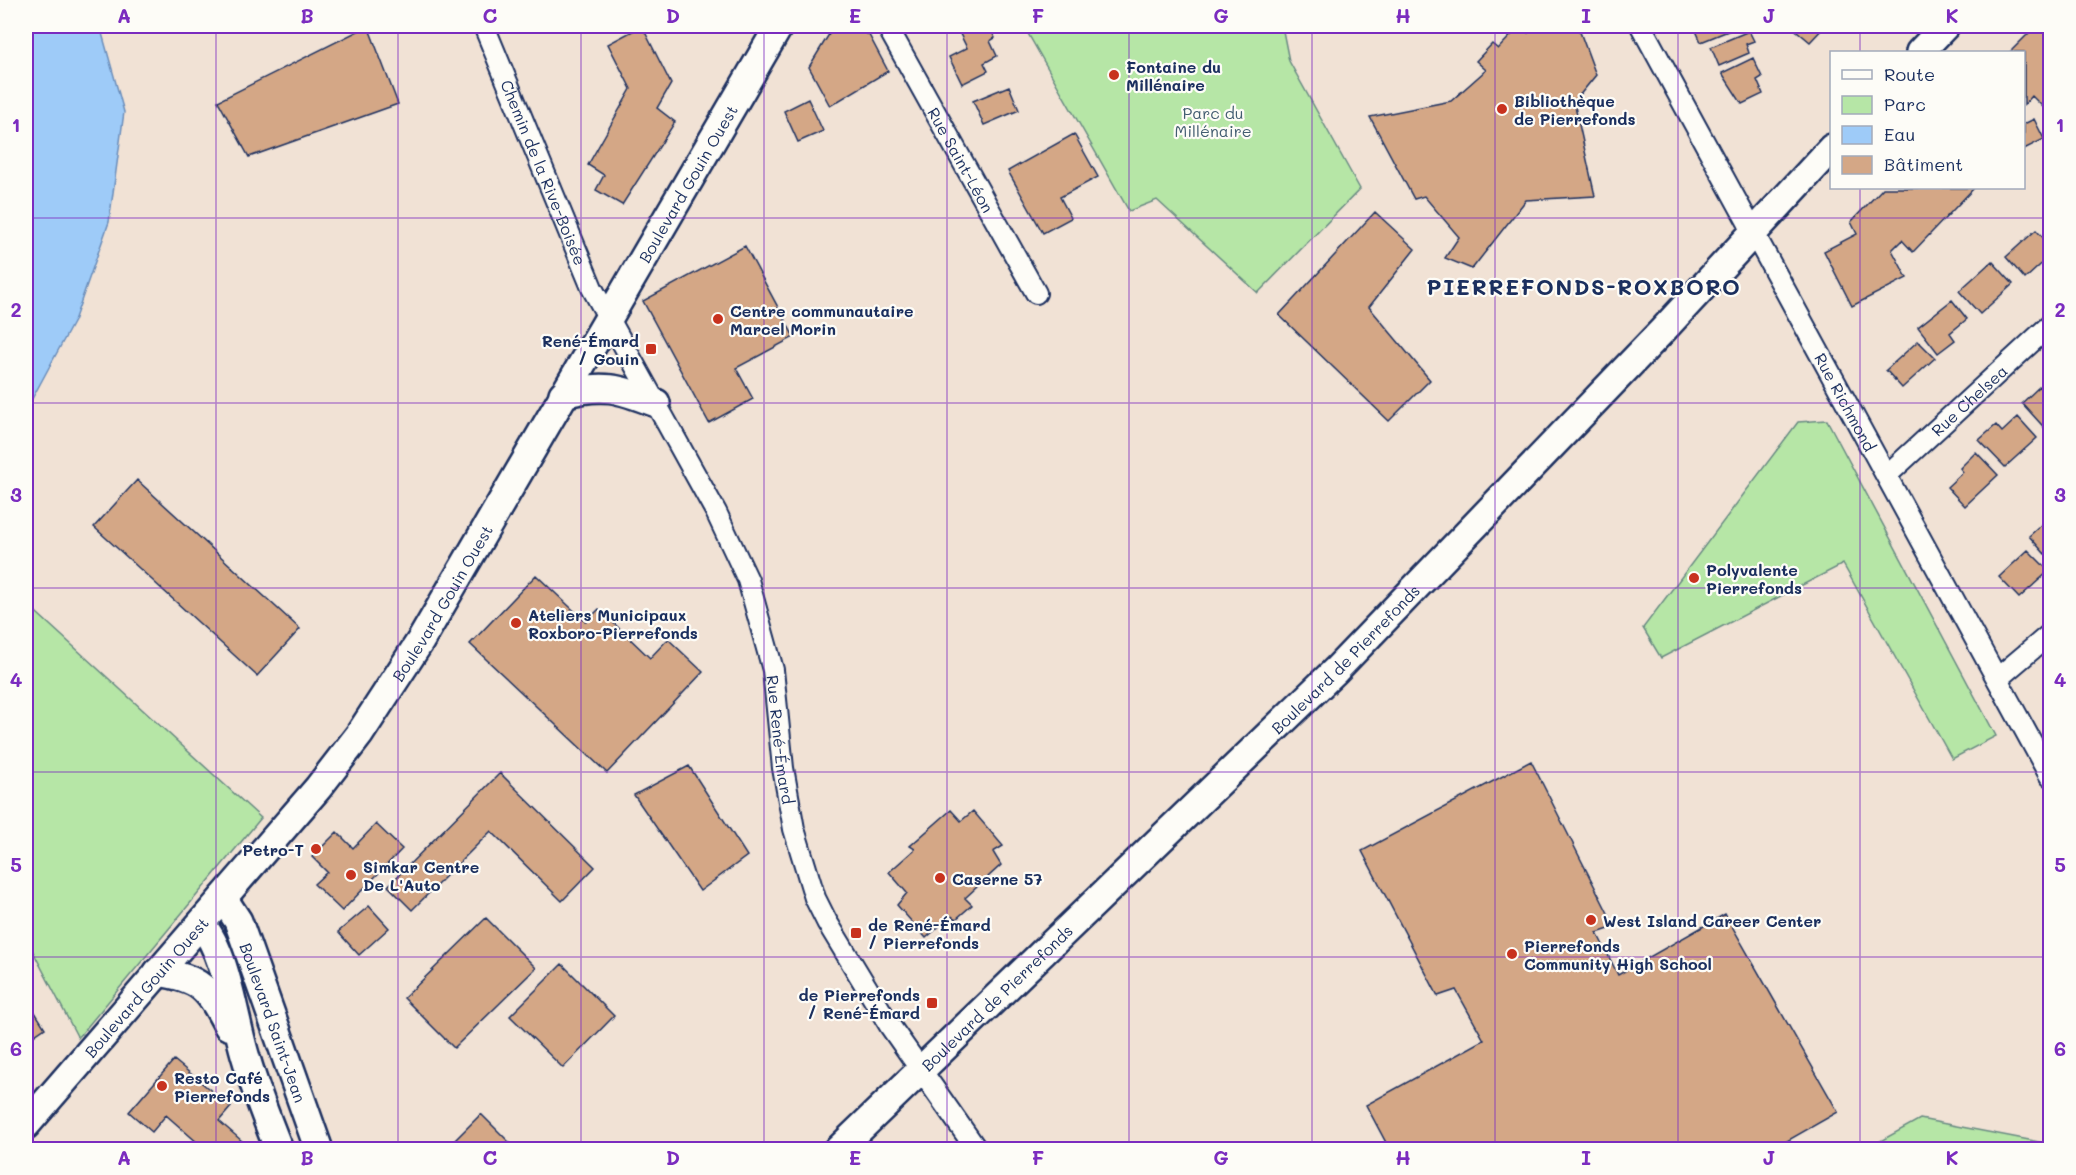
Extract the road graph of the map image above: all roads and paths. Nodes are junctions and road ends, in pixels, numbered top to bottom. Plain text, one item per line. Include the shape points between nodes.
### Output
1 (484, 26) edge
2 (779, 26) edge
3 (886, 26) edge
4 (1641, 26) edge
5 (1946, 26) edge
6 (1921, 51) edge
7 (1830, 150) edge
8 (1752, 233) junction
9 (1036, 293) dead end
10 (608, 316) junction
11 (2050, 325) edge
12 (563, 394) junction
13 (656, 403) junction
14 (1887, 475) junction
15 (2050, 633) edge
16 (1998, 678) junction
17 (2050, 776) edge
18 (224, 898) junction
19 (201, 924) junction
20 (158, 972) junction
21 (246, 1058) junction
22 (922, 1069) junction
23 (26, 1125) edge
24 (279, 1149) edge
25 (319, 1149) edge
26 (838, 1149) edge
27 (977, 1149) edge

1 - 10 street, Chemin de la Rive-Boisée via 573,244
2 - 10 street, Boulevard Gouin Ouest
3 - 9 street, Rue Saint-Léon
4 - 8 street, Rue Richmond
5 - 6 street
7 - 8 street, Boulevard de Pierrefonds
8 - 14 street, Rue Richmond
8 - 22 street, Boulevard de Pierrefonds via 1336,670
10 - 12 street, Boulevard Gouin Ouest
10 - 13 street, Rue René-Émard
11 - 14 street, Rue Chelsea
12 - 13 street via 609,386
12 - 18 street, Boulevard Gouin Ouest via 401,673 342,758
13 - 22 street, Rue René-Émard via 728,536 759,610 773,670 794,829 815,898 878,1007
14 - 16 street, Rue Richmond
15 - 16 street
16 - 17 street, Rue Richmond
18 - 19 street, Boulevard Gouin Ouest
18 - 25 street, Boulevard Saint-Jean via 238,921
19 - 20 street, Boulevard Gouin Ouest
19 - 21 street, Boulevard Saint-Jean via 214,945
20 - 21 street via 190,979 207,990
20 - 23 street, Boulevard Gouin Ouest
21 - 24 street, Boulevard Saint-Jean
22 - 26 street, Boulevard de Pierrefonds
22 - 27 street, Rue René-Émard

